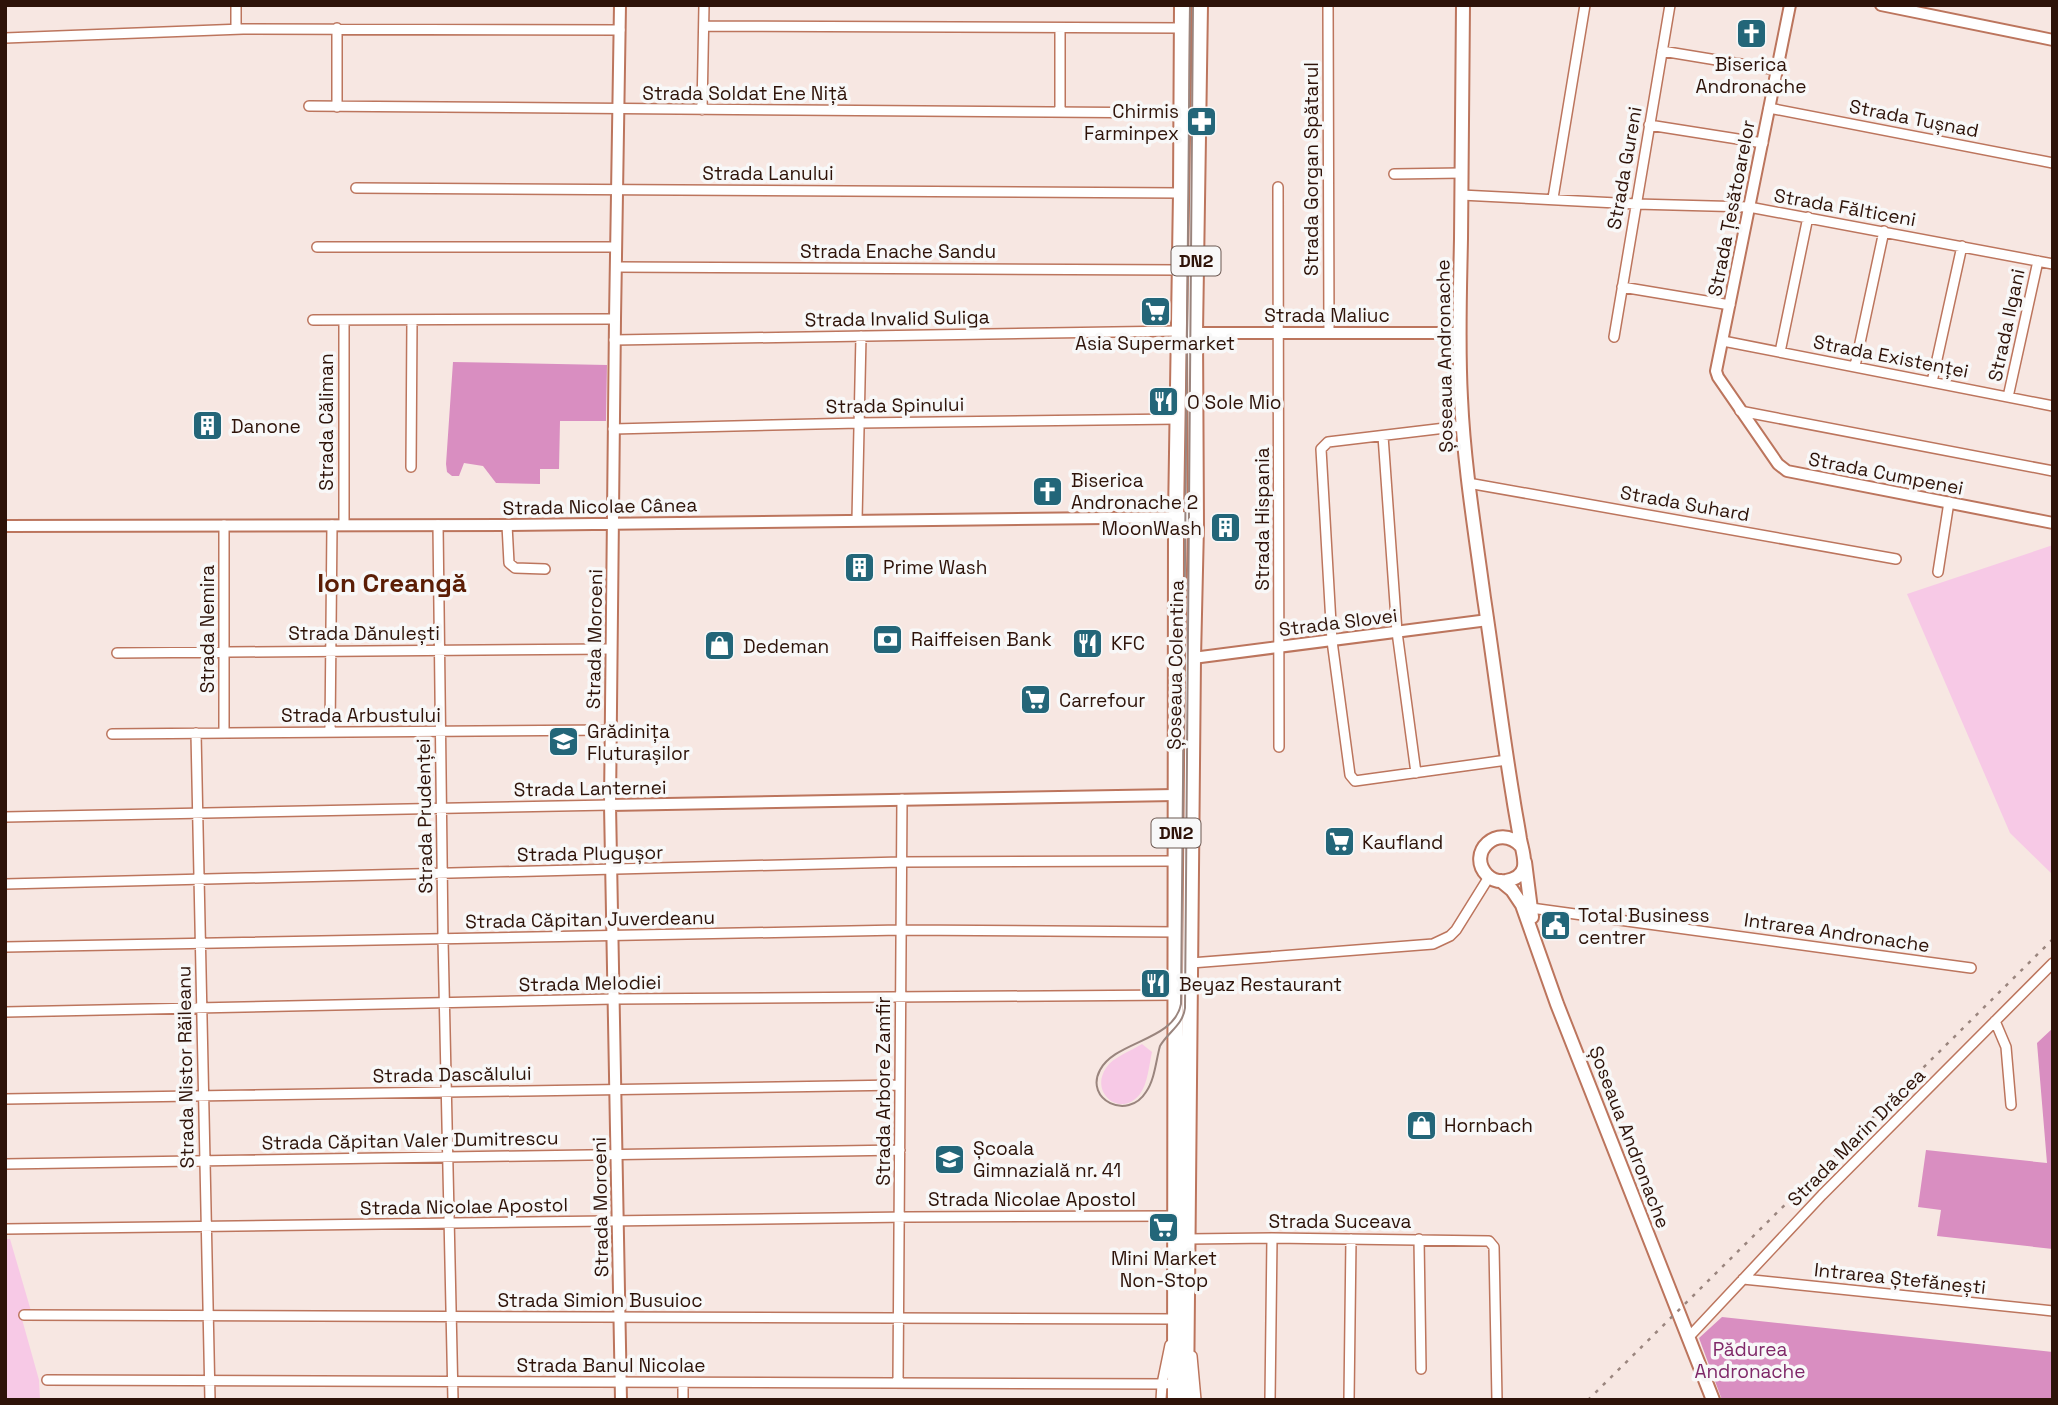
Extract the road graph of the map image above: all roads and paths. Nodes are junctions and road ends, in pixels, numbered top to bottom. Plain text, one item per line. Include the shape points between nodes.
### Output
1 (236, 5) edge
2 (620, 5) edge
3 (704, 5) edge
4 (1182, 5) edge
5 (1200, 5) edge
6 (1328, 5) edge
7 (1463, 5) edge
8 (1585, 5) edge
9 (1670, 5) edge
10 (1790, 5) edge
11 (1881, 5) edge
12 (704, 26) junction
13 (337, 28) junction
14 (1060, 28) junction
15 (1181, 28) junction
16 (236, 29) junction
17 (620, 30) junction
18 (5, 38) edge
19 (2053, 40) edge
20 (1662, 51) junction
21 (1777, 70) junction
22 (309, 106) dead end
23 (337, 107) junction
24 (1769, 108) junction
25 (618, 110) junction
26 (702, 110) junction
27 (1060, 112) junction
28 (1181, 113) junction
29 (1649, 125) junction
30 (1763, 143) junction
31 (2053, 163) edge
32 (1461, 173) junction
33 (1394, 174) dead end
34 (1278, 187) dead end
35 (356, 188) dead end
36 (617, 190) junction
37 (1181, 193) junction
38 (1461, 195) junction
39 (1553, 198) junction
40 (1636, 204) junction
41 (1749, 207) junction
42 (1808, 217) junction
43 (1884, 231) junction
44 (1962, 246) junction
45 (317, 247) dead end
46 (616, 247) junction
47 (2038, 261) junction
48 (2053, 264) edge
49 (616, 267) junction
50 (1180, 270) junction
51 (1622, 287) junction
52 (1730, 305) junction
53 (614, 319) junction
54 (313, 320) dead end
55 (344, 320) junction
56 (412, 320) junction
57 (1179, 331) junction
58 (1195, 333) junction
59 (1279, 333) junction
60 (1329, 333) junction
61 (1460, 333) junction
62 (861, 336) junction
63 (1614, 337) dead end
64 (614, 340) junction
65 (1723, 341) junction
66 (1780, 352) junction
67 (1855, 366) junction
68 (1718, 377) joint
69 (1933, 382) junction
70 (2008, 397) junction
71 (2053, 406) edge
72 (1740, 411) junction
73 (1178, 419) junction
74 (859, 423) junction
75 (1462, 426) junction
76 (613, 429) junction
77 (1383, 436) junction
78 (411, 467) dead end
79 (2053, 471) edge
80 (1468, 483) junction
81 (1949, 502) junction
82 (1196, 517) junction
83 (1176, 518) junction
84 (857, 520) junction
85 (2053, 523) edge
86 (438, 524) junction
87 (614, 524) junction
88 (332, 525) junction
89 (344, 525) junction
90 (507, 525) junction
91 (5, 526) edge
92 (224, 526) junction
93 (1896, 559) dead end
94 (545, 569) dead end
95 (1938, 572) dead end
96 (1488, 620) junction
97 (1397, 632) junction
98 (1332, 641) junction
99 (1279, 648) junction
100 (611, 649) junction
101 (440, 650) junction
102 (331, 651) junction
103 (224, 652) junction
104 (117, 653) dead end
105 (1193, 658) junction
106 (611, 730) junction
107 (330, 732) junction
108 (441, 732) junction
109 (196, 733) junction
110 (224, 733) junction
111 (112, 734) dead end
112 (1279, 747) dead end
113 (1507, 760) junction
114 (1416, 773) junction
115 (1511, 787) junction
116 (1175, 795) junction
117 (902, 799) junction
118 (610, 805) junction
119 (442, 809) junction
120 (197, 813) junction
121 (5, 817) edge
122 (1496, 837) junction
123 (1521, 846) junction
124 (901, 862) junction
125 (1176, 862) junction
126 (1525, 862) junction
127 (611, 870) junction
128 (443, 873) junction
129 (198, 879) junction
130 (1495, 879) junction
131 (5, 884) edge
132 (1531, 908) junction
133 (901, 930) junction
134 (1176, 932) junction
135 (612, 936) junction
136 (443, 939) junction
137 (200, 943) junction
138 (5, 947) edge
139 (1538, 948) junction
140 (1191, 963) junction
141 (2053, 963) edge
142 (1971, 968) dead end
143 (1175, 995) junction
144 (901, 996) junction
145 (614, 999) junction
146 (445, 1004) junction
147 (201, 1008) junction
148 (5, 1012) edge
149 (1995, 1021) junction
150 (900, 1085) junction
151 (614, 1089) junction
152 (447, 1092) junction
153 (203, 1096) junction
154 (5, 1099) edge
155 (2011, 1105) dead end
156 (900, 1150) junction
157 (616, 1154) junction
158 (448, 1157) junction
159 (204, 1161) junction
160 (5, 1164) edge
161 (1176, 1216) junction
162 (900, 1217) junction
163 (617, 1221) junction
164 (449, 1224) junction
165 (206, 1227) junction
166 (5, 1229) edge
167 (1272, 1238) junction
168 (1188, 1239) junction
169 (1351, 1239) junction
170 (1419, 1239) junction
171 (1743, 1279) junction
172 (2053, 1311) edge
173 (24, 1315) dead end
174 (209, 1316) junction
175 (452, 1317) junction
176 (620, 1318) junction
177 (898, 1319) junction
178 (1182, 1323) junction
179 (1688, 1338) junction
180 (1421, 1370) dead end
181 (47, 1380) dead end
182 (210, 1381) junction
183 (453, 1382) junction
184 (621, 1383) junction
185 (683, 1383) junction
186 (898, 1383) junction
187 (1169, 1384) junction
188 (210, 1400) edge
189 (453, 1400) edge
190 (621, 1400) edge
191 (683, 1400) edge
192 (1161, 1400) edge
193 (1175, 1400) edge
194 (1186, 1400) edge
195 (1196, 1400) edge
196 (1270, 1400) edge
197 (1349, 1400) edge
198 (1497, 1400) edge
199 (1713, 1400) edge

1 - 16 street
2 - 17 street, Strada Moroeni
3 - 12 street
4 - 15 main road, Șoseaua Colentina / DN2
5 - 58 main road, Șoseaua Colentina / DN2
6 - 60 street, Strada Gorgan Spătarul
7 - 32 main road, Șoseaua Andronache
8 - 39 street
9 - 20 street, Strada Gureni
10 - 21 street, Strada Țesătoarelor
11 - 19 street
12 - 14 street
12 - 26 street
13 - 16 street
13 - 17 street
13 - 23 street
14 - 15 street
14 - 27 street
15 - 28 main road, Șoseaua Colentina / DN2
16 - 18 street
17 - 25 street, Strada Moroeni
20 - 21 street
20 - 29 street, Strada Gureni
21 - 24 street, Strada Țesătoarelor
22 - 23 street, Strada Soldat Ene Niță
23 - 25 street, Strada Soldat Ene Niță
24 - 30 street, Strada Țesătoarelor
24 - 31 street, Strada Tușnad
25 - 26 street, Strada Soldat Ene Niță
25 - 36 street, Strada Moroeni
26 - 27 street, Strada Soldat Ene Niță
27 - 28 street, Strada Soldat Ene Niță
28 - 37 main road, Șoseaua Colentina / DN2
29 - 30 street
29 - 40 street, Strada Gureni
30 - 41 street, Strada Țesătoarelor
32 - 33 street
32 - 38 main road, Șoseaua Andronache
34 - 59 street, Strada Hispania
35 - 36 street, Strada Lanului
36 - 37 street, Strada Lanului
36 - 46 street, Strada Moroeni
37 - 50 main road, Șoseaua Colentina / DN2
38 - 39 street, Strada Fălticeni
38 - 61 main road, Șoseaua Andronache
39 - 40 street, Strada Fălticeni
40 - 41 street, Strada Fălticeni
40 - 51 street, Strada Gureni
41 - 42 street, Strada Fălticeni
41 - 52 street, Strada Țesătoarelor
42 - 43 street, Strada Fălticeni
42 - 66 street
43 - 44 street, Strada Fălticeni
43 - 67 street
44 - 47 street, Strada Fălticeni
44 - 69 street
45 - 46 street
46 - 49 street, Strada Moroeni
47 - 48 street, Strada Fălticeni
47 - 70 street, Strada Ilgani
49 - 50 street, Strada Enache Sandu
49 - 53 street, Strada Moroeni
50 - 57 main road, Șoseaua Colentina / DN2
51 - 52 street
51 - 63 street, Strada Gureni
52 - 65 street, Strada Țesătoarelor
53 - 56 street
53 - 64 street, Strada Moroeni
54 - 55 street
55 - 56 street
55 - 89 street, Strada Căliman
56 - 78 street
57 - 62 street, Strada Invalid Suliga
57 - 73 main road, Șoseaua Colentina / DN2
58 - 59 street, Strada Maliuc
58 - 82 main road, Șoseaua Colentina / DN2
59 - 60 street, Strada Maliuc
59 - 99 street, Strada Hispania
60 - 61 street, Strada Maliuc
61 - 75 main road, Șoseaua Andronache
62 - 64 street, Strada Invalid Suliga
62 - 74 street
64 - 76 street, Strada Moroeni
65 - 66 street, Strada Existenței
65 - 68 street, Strada Țesătoarelor
66 - 67 street, Strada Existenței
67 - 69 street, Strada Existenței
68 - 72 street, Strada Cumpenei
69 - 70 street, Strada Existenței
70 - 71 street, Strada Existenței
72 - 79 street
72 - 81 street, Strada Cumpenei via 1787,471
73 - 74 street, Strada Spinului
73 - 83 main road, Șoseaua Colentina / DN2
74 - 76 street, Strada Spinului
74 - 84 street
75 - 77 street
75 - 80 main road, Șoseaua Andronache
76 - 87 street, Strada Moroeni
77 - 97 street
77 - 98 street via 1328,442 1320,452
80 - 93 street, Strada Suhard
80 - 96 main road, Șoseaua Andronache
81 - 85 street, Strada Cumpenei
81 - 95 street
82 - 83 street, Strada Nicolae Cânea
82 - 105 main road, Șoseaua Colentina / DN2
83 - 84 street, Strada Nicolae Cânea
83 - 116 main road, Șoseaua Colentina / DN2
84 - 87 street, Strada Nicolae Cânea
86 - 89 street, Strada Nicolae Cânea
86 - 90 street, Strada Nicolae Cânea
86 - 101 street, Strada Prudenței
87 - 90 street, Strada Nicolae Cânea
87 - 100 street, Strada Moroeni
88 - 89 street, Strada Nicolae Cânea
88 - 92 street, Strada Nicolae Cânea
88 - 102 street
90 - 94 street via 511,566
91 - 92 street, Strada Nicolae Cânea
92 - 103 street, Strada Nemira
96 - 97 street, Strada Slovei
96 - 113 main road, Șoseaua Andronache
97 - 98 street, Strada Slovei
97 - 114 street
98 - 99 street, Strada Slovei
98 - 114 street via 1351,778 1358,781
99 - 105 street, Strada Slovei
99 - 112 street, Strada Hispania
100 - 101 street, Strada Dănulești
100 - 106 street, Strada Moroeni
101 - 102 street, Strada Dănulești
101 - 108 street, Strada Prudenței
102 - 103 street, Strada Dănulești
102 - 107 street
103 - 104 street, Strada Dănulești
103 - 110 street, Strada Nemira
105 - 140 main road, Șoseaua Colentina / DN2
106 - 108 street, Strada Arbustului
106 - 118 street, Strada Moroeni
107 - 108 street, Strada Arbustului
107 - 110 street, Strada Arbustului
108 - 119 street, Strada Prudenței
109 - 110 street, Strada Arbustului
109 - 111 street, Strada Arbustului
109 - 120 street, Strada Nistor Răileanu
113 - 114 street
113 - 115 main road, Șoseaua Andronache
115 - 122 main road, Șoseaua Andronache via 1508,819
115 - 123 main road, Șoseaua Andronache
116 - 117 street, Strada Lanternei
116 - 125 main road, Șoseaua Colentina / DN2
117 - 118 street, Strada Lanternei
117 - 124 street, Strada Arbore Zamfir
118 - 119 street, Strada Lanternei
118 - 127 street, Strada Moroeni
119 - 120 street, Strada Lanternei
119 - 128 street, Strada Prudenței
120 - 121 street, Strada Lanternei
120 - 129 street, Strada Nistor Răileanu
122 - 123 main road via 1510,838
122 - 130 main road via 1481,852 1481,866
123 - 126 main road
124 - 125 street, Strada Plugușor
124 - 127 street, Strada Plugușor
124 - 133 street, Strada Arbore Zamfir
125 - 134 main road, Șoseaua Colentina / DN2
126 - 130 main road via 1514,878
126 - 132 main road, Șoseaua Andronache
127 - 128 street, Strada Plugușor
127 - 135 street, Strada Moroeni
128 - 129 street, Strada Plugușor
128 - 136 street, Strada Prudenței
129 - 131 street, Strada Plugușor
129 - 137 street, Strada Nistor Răileanu
130 - 139 main road, Șoseaua Andronache via 1518,898
130 - 140 street via 1456,930 1433,944
132 - 139 main road, Șoseaua Andronache
132 - 142 street, Intrarea Andronache
133 - 134 street, Strada Căpitan Juverdeanu
133 - 135 street, Strada Căpitan Juverdeanu
133 - 144 street, Strada Arbore Zamfir
134 - 143 main road, Șoseaua Colentina / DN2
135 - 136 street, Strada Căpitan Juverdeanu
135 - 145 street, Strada Moroeni
136 - 137 street, Strada Căpitan Juverdeanu
136 - 146 street, Strada Prudenței
137 - 138 street, Strada Căpitan Juverdeanu
137 - 147 street, Strada Nistor Răileanu
139 - 179 main road, Șoseaua Andronache
140 - 168 main road, Șoseaua Colentina / DN2
141 - 149 street, Strada Marin Drăcea
143 - 144 street, Strada Melodiei
143 - 161 main road, Șoseaua Colentina / DN2
144 - 145 street, Strada Melodiei
144 - 150 street, Strada Arbore Zamfir
145 - 146 street, Strada Melodiei
145 - 151 street, Strada Moroeni
146 - 147 street, Strada Melodiei
146 - 152 street, Strada Prudenței
147 - 148 street, Strada Melodiei
147 - 153 street, Strada Nistor Răileanu
149 - 155 street via 2006,1047
149 - 171 street, Strada Marin Drăcea
150 - 151 street, Strada Dascălului
150 - 156 street, Strada Arbore Zamfir
151 - 152 street, Strada Dascălului
151 - 157 street, Strada Moroeni
152 - 153 street, Strada Dascălului
152 - 158 street, Strada Prudenței
153 - 154 street, Strada Dascălului
153 - 159 street, Strada Nistor Răileanu
156 - 157 street, Strada Căpitan Valer Dumitrescu
156 - 162 street, Strada Arbore Zamfir
157 - 158 street, Strada Căpitan Valer Dumitrescu
157 - 163 street, Strada Moroeni
158 - 159 street, Strada Căpitan Valer Dumitrescu
158 - 164 street, Strada Prudenței
159 - 160 street, Strada Căpitan Valer Dumitrescu
159 - 165 street, Strada Nistor Răileanu
161 - 162 street, Strada Nicolae Apostol
161 - 178 main road, Șoseaua Colentina / DN2
162 - 163 street, Strada Nicolae Apostol
162 - 177 street, Strada Arbore Zamfir
163 - 164 street, Strada Nicolae Apostol
163 - 176 street, Strada Moroeni
164 - 165 street, Strada Nicolae Apostol
164 - 175 street, Strada Prudenței
165 - 166 street, Strada Nicolae Apostol
165 - 174 street, Strada Nistor Răileanu
167 - 168 street, Strada Suceava
167 - 169 street, Strada Suceava
167 - 196 street
168 - 178 main road, Șoseaua Colentina / DN2
169 - 170 street, Strada Suceava
169 - 197 street
170 - 180 street
170 - 198 street, Strada Suceava via 1492,1242
171 - 172 street, Intrarea Ștefănești
171 - 179 street, Strada Marin Drăcea
173 - 174 street, Strada Simion Busuioc
174 - 175 street, Strada Simion Busuioc
174 - 182 street, Strada Nistor Răileanu
175 - 176 street, Strada Simion Busuioc
175 - 183 street, Strada Prudenței
176 - 177 street, Strada Simion Busuioc
176 - 184 street, Strada Moroeni
177 - 178 street, Strada Simion Busuioc
177 - 186 street, Strada Arbore Zamfir
178 - 187 main road, Șoseaua Colentina / DN2
178 - 194 main road, Șoseaua Colentina / DN2
178 - 195 street, Șoseaua Colentina
179 - 199 main road, Șoseaua Andronache
181 - 182 street, Strada Banul Nicolae
182 - 183 street, Strada Banul Nicolae
182 - 188 street, Strada Nistor Răileanu
183 - 184 street, Strada Banul Nicolae
183 - 189 street, Strada Prudenței
184 - 185 street, Strada Banul Nicolae
184 - 190 street, Strada Moroeni
185 - 186 street, Strada Banul Nicolae
185 - 191 street
186 - 187 street, Strada Banul Nicolae
187 - 192 street, Șoseaua Colentina
187 - 193 main road, Șoseaua Colentina / DN2

